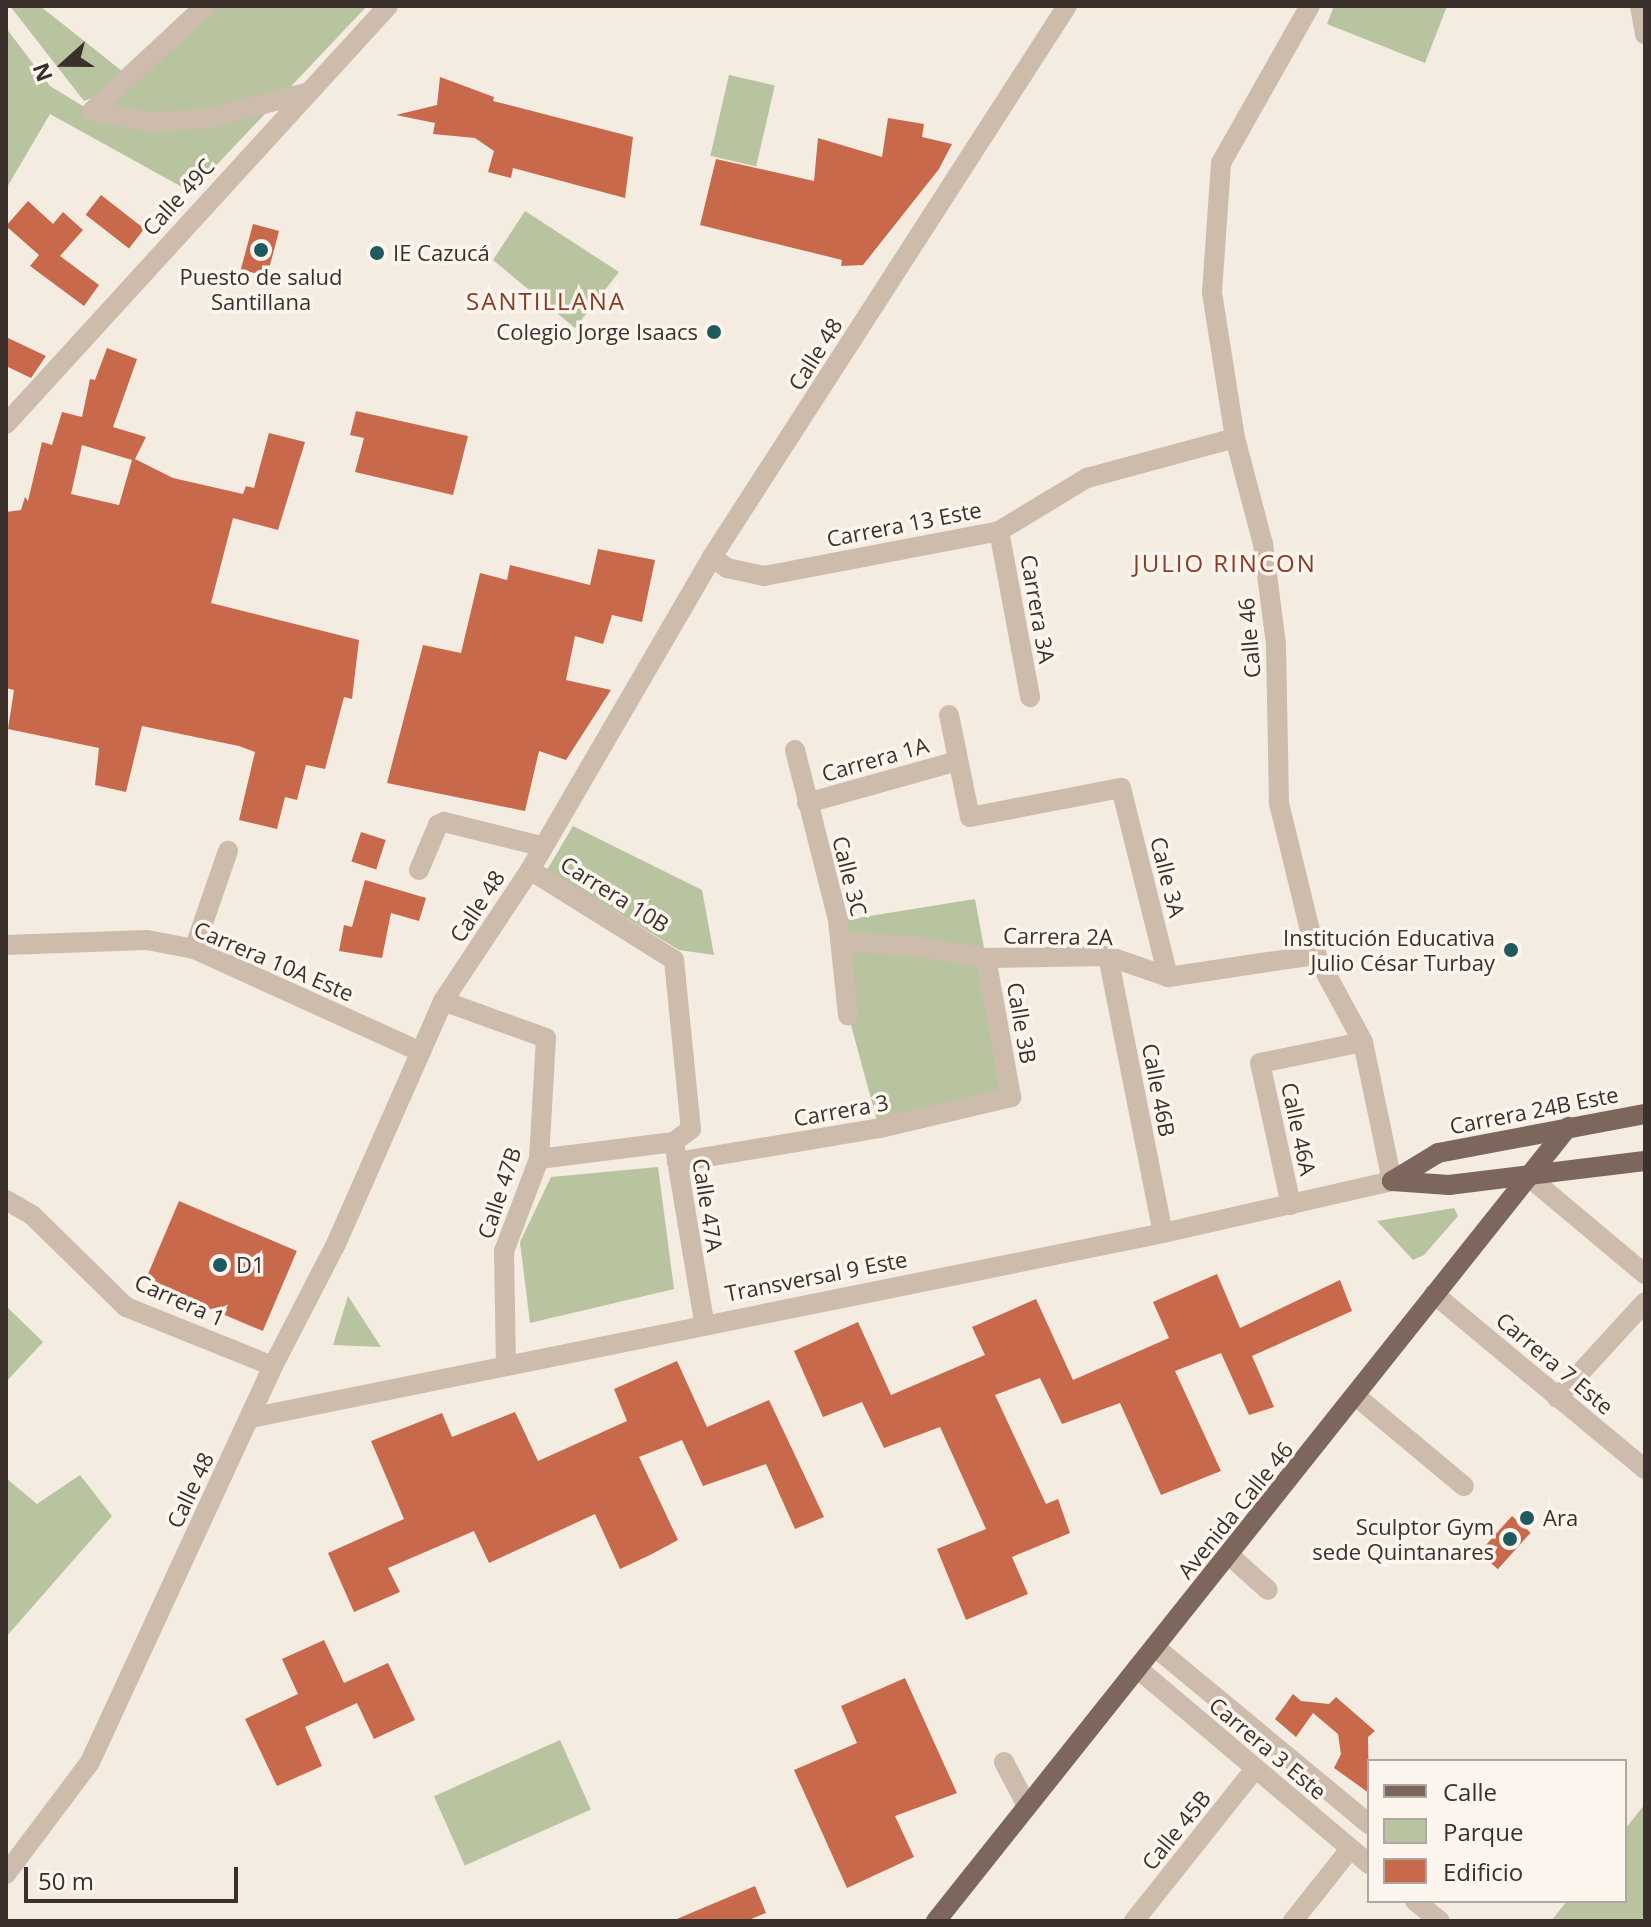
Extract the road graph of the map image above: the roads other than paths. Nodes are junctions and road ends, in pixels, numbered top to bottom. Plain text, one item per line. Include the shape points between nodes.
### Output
1 (205, 6) edge
2 (388, 6) edge
3 (1067, 6) edge
4 (1310, 6) edge
5 (1640, 6) edge
6 (1645, 35) edge
7 (305, 93) junction
8 (6, 424) edge
9 (1235, 438) junction
10 (999, 531) junction
11 (712, 557) junction
12 (1030, 697) dead end
13 (949, 715) dead end
14 (795, 750) dead end
15 (957, 761) junction
16 (807, 803) junction
17 (541, 846) junction
18 (228, 851) dead end
19 (419, 870) dead end
20 (530, 870) junction
21 (842, 942) junction
22 (6, 945) edge
23 (194, 949) junction
24 (1316, 955) junction
25 (1108, 956) junction
26 (986, 958) junction
27 (674, 960) joint
28 (1168, 977) junction
29 (443, 1001) junction
30 (848, 1015) dead end
31 (1363, 1042) junction
32 (421, 1052) junction
33 (1011, 1097) joint
34 (1645, 1114) edge
35 (1568, 1127) junction
36 (675, 1152) junction
37 (539, 1159) junction
38 (1645, 1161) edge
39 (1530, 1178) junction
40 (1392, 1181) junction
41 (6, 1200) edge
42 (1291, 1205) junction
43 (1163, 1233) junction
44 (1645, 1274) edge
45 (1434, 1294) junction
46 (1645, 1302) edge
47 (704, 1322) junction
48 (506, 1364) junction
49 (273, 1366) junction
50 (1357, 1397) junction
51 (1557, 1398) junction
52 (250, 1418) junction
53 (1645, 1469) edge
54 (1464, 1486) dead end
55 (1229, 1555) junction
56 (1268, 1590) dead end
57 (1155, 1647) junction
58 (1137, 1668) junction
59 (1004, 1762) dead end
60 (1255, 1769) junction
61 (1027, 1806) junction
62 (1367, 1822) edge
63 (1350, 1849) junction
64 (1367, 1862) edge
65 (6, 1874) edge
66 (1418, 1903) edge
67 (936, 1921) edge
68 (1134, 1921) edge
69 (1293, 1921) edge
70 (1440, 1921) edge

1 - 7 street via 92,111 148,122 206,119
2 - 7 street, Calle 49C
3 - 11 street, Calle 48
4 - 9 street, Calle 46 via 1221,163 1212,292
5 - 6 street
7 - 8 street, Calle 49C
9 - 10 street, Carrera 13 Este via 1087,478
9 - 24 street, Calle 46 via 1263,544 1276,644 1279,803
10 - 11 street, Carrera 13 Este via 764,576 727,568
10 - 12 street, Carrera 3A
11 - 17 street, Calle 48
13 - 15 street
14 - 16 street, Calle 3C
15 - 16 street, Carrera 1A
15 - 28 street, Calle 3A via 970,817 1121,788
16 - 21 street, Calle 3C
17 - 19 street via 444,822
17 - 20 street, Calle 48
18 - 23 street
20 - 27 street, Carrera 10B
20 - 29 street, Calle 48
21 - 26 street, Carrera 2A via 915,946
21 - 30 street, Calle 3C
22 - 23 street, Carrera 10A Este via 147,940
23 - 32 street, Carrera 10A Este
24 - 28 street, Carrera 2A
24 - 31 street, Calle 46
25 - 26 street, Carrera 2A
25 - 28 street, Carrera 2A
25 - 43 street, Calle 46B
26 - 33 street, Calle 3B
27 - 36 street, Calle 47A via 691,1129
29 - 32 street, Calle 48
29 - 37 street, Calle 47B via 546,1038
31 - 40 street, Calle 46
31 - 42 street, Calle 46A via 1260,1063
32 - 49 street, Calle 48 via 336,1244
33 - 36 street, Carrera 3 via 880,1128
34 - 35 main road, Carrera 24B Este
35 - 39 main road, Avenida Calle 46
35 - 40 main road, Carrera 24B Este via 1438,1153
36 - 37 street, Carrera 3
36 - 47 street, Calle 47A
37 - 48 street, Calle 47B via 504,1251
38 - 39 main road
39 - 40 main road via 1449,1185
39 - 44 street
39 - 45 main road, Avenida Calle 46
40 - 42 street, Transversal 9 Este
41 - 49 street, Carrera 1 via 32,1215 126,1307
42 - 43 street, Transversal 9 Este
43 - 47 street, Transversal 9 Este
45 - 50 main road, Avenida Calle 46
45 - 51 street, Carrera 7 Este
46 - 51 street
47 - 48 street, Transversal 9 Este
48 - 52 street, Transversal 9 Este
49 - 52 street, Calle 48
50 - 54 street
50 - 55 main road, Avenida Calle 46
51 - 53 street, Carrera 7 Este
52 - 65 street, Calle 48 via 90,1762
55 - 56 street
55 - 57 main road, Avenida Calle 46
57 - 58 main road, Avenida Calle 46
57 - 62 street
58 - 60 street, Carrera 3 Este
58 - 61 main road, Avenida Calle 46
59 - 61 street
60 - 63 street, Carrera 3 Este
60 - 68 street, Calle 45B
61 - 67 main road, Avenida Calle 46
63 - 64 street, Carrera 3 Este
63 - 69 street
66 - 70 street

